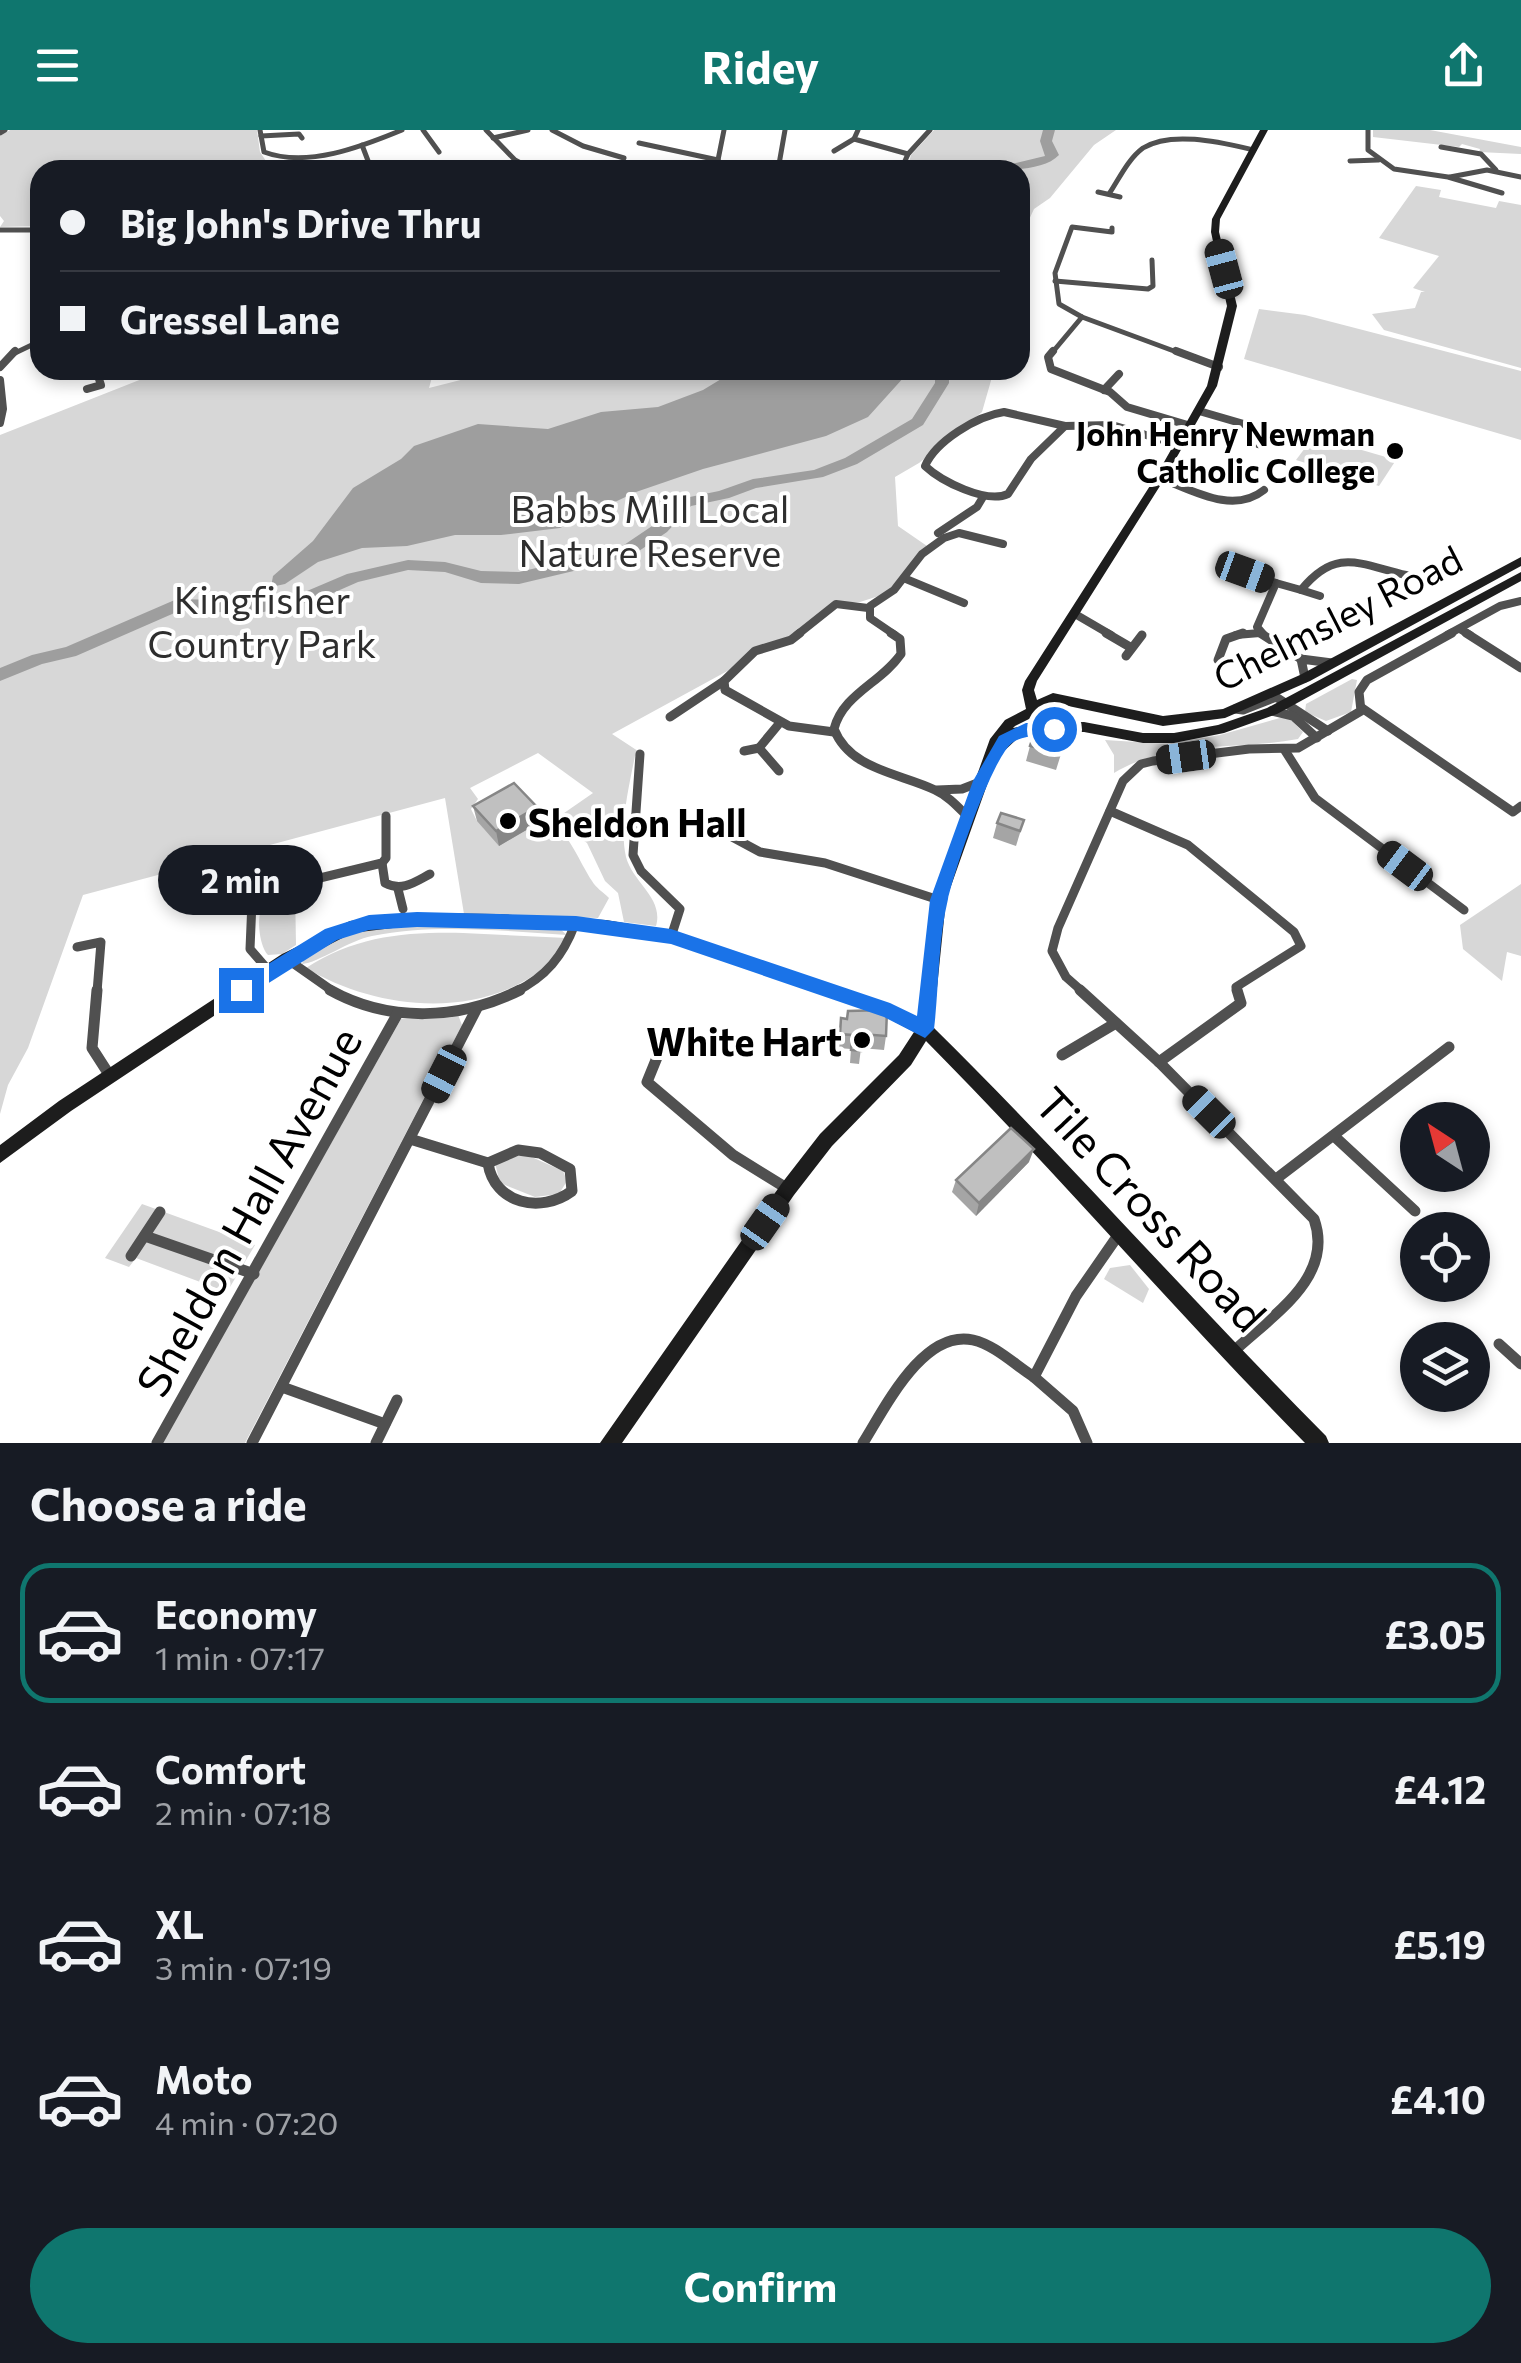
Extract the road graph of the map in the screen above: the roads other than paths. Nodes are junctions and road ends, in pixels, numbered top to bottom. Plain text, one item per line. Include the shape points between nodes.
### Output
1 (422, 130) edge
2 (486, 130) edge
3 (528, 130) edge
4 (552, 130) edge
5 (724, 130) edge
6 (785, 130) edge
7 (858, 130) edge
8 (930, 130) edge
9 (1264, 130) edge
10 (1368, 130) edge
11 (309, 131) edge
12 (395, 131) edge
13 (261, 133) edge
14 (493, 138) junction
15 (854, 139) junction
16 (639, 143) dead end
17 (362, 145) junction
18 (1441, 147) dead end
19 (834, 150) dead end
20 (1254, 150) junction
21 (440, 152) dead end
22 (908, 154) junction
23 (302, 156) junction
24 (624, 158) dead end
25 (303, 160) edge
26 (371, 160) edge
27 (515, 160) edge
28 (718, 160) joint
29 (781, 160) edge
30 (905, 160) edge
31 (1378, 160) junction
32 (1348, 161) dead end
33 (1496, 170) junction
34 (1450, 177) junction
35 (1521, 177) edge
36 (1098, 192) dead end
37 (1502, 193) dead end
38 (1109, 194) junction
39 (1120, 196) dead end
40 (1060, 226) dead end
41 (1072, 228) junction
42 (1112, 228) dead end
43 (0, 230) edge
44 (30, 230) edge
45 (1152, 260) dead end
46 (1055, 281) junction
47 (1082, 318) junction
48 (30, 345) edge
49 (0, 367) edge
50 (1219, 367) junction
51 (1119, 374) dead end
52 (0, 380) edge
53 (100, 380) edge
54 (87, 389) dead end
55 (1104, 390) junction
56 (1, 397) edge
57 (1199, 411) junction
58 (0, 422) edge
59 (1065, 426) junction
60 (1191, 426) junction
61 (1258, 444) dead end
62 (1180, 445) junction
63 (925, 466) junction
64 (914, 468) dead end
65 (1160, 478) junction
66 (1264, 490) dead end
67 (983, 497) junction
68 (938, 534) dead end
69 (1003, 544) dead end
70 (1521, 560) edge
71 (1245, 572) dead end
72 (1406, 574) dead end
73 (1521, 576) edge
74 (906, 579) junction
75 (1276, 583) junction
76 (1301, 590) junction
77 (1320, 596) dead end
78 (1521, 601) edge
79 (964, 603) dead end
80 (868, 608) junction
81 (1074, 614) junction
82 (1460, 629) junction
83 (1260, 633) junction
84 (1142, 635) dead end
85 (778, 646) junction
86 (786, 656) dead end
87 (1046, 658) junction
88 (1301, 658) junction
89 (1218, 660) dead end
90 (1333, 663) junction
91 (1521, 668) edge
92 (1305, 678) junction
93 (724, 681) junction
94 (847, 687) dead end
95 (858, 694) junction
96 (1057, 699) junction
97 (672, 701) dead end
98 (1288, 702) junction
99 (1028, 704) junction
100 (1362, 708) junction
101 (681, 710) junction
102 (1235, 710) junction
103 (1272, 711) junction
104 (670, 717) dead end
105 (778, 725) junction
106 (1045, 726) junction
107 (1069, 727) junction
108 (1328, 731) junction
109 (834, 732) junction
110 (1317, 738) junction
111 (760, 748) junction
112 (1284, 749) junction
113 (744, 751) dead end
114 (640, 754) dead end
115 (993, 755) junction
116 (779, 771) dead end
117 (981, 781) junction
118 (934, 790) junction
119 (1521, 806) edge
120 (1110, 812) junction
121 (386, 816) dead end
122 (968, 816) junction
123 (721, 831) dead end
124 (254, 854) dead end
125 (382, 863) junction
126 (430, 874) dead end
127 (398, 888) junction
128 (253, 894) junction
129 (938, 900) junction
130 (403, 909) dead end
131 (1464, 910) dead end
132 (576, 924) junction
133 (671, 937) junction
134 (77, 947) dead end
135 (287, 959) junction
136 (269, 972) junction
137 (477, 1008) junction
138 (398, 1013) junction
139 (1116, 1023) junction
140 (925, 1029) junction
141 (1449, 1047) dead end
142 (658, 1055) dead end
143 (1062, 1055) dead end
144 (1159, 1062) junction
145 (110, 1076) junction
146 (1334, 1136) junction
147 (410, 1139) junction
148 (0, 1155) edge
149 (488, 1163) junction
150 (1276, 1179) junction
151 (788, 1189) junction
152 (1415, 1211) dead end
153 (160, 1212) dead end
154 (1119, 1234) junction
155 (145, 1236) junction
156 (131, 1256) dead end
157 (254, 1274) junction
158 (1499, 1344) dead end
159 (1231, 1354) junction
160 (1521, 1364) edge
161 (1034, 1377) junction
162 (282, 1387) junction
163 (396, 1400) dead end
164 (385, 1424) junction
165 (157, 1443) edge
166 (252, 1443) edge
167 (376, 1443) edge
168 (610, 1443) edge
169 (863, 1443) edge
170 (1087, 1443) edge
171 (1318, 1443) edge

1 - 21 street
2 - 14 street
3 - 14 street
4 - 24 street
5 - 28 street
6 - 29 street
7 - 15 street
8 - 22 street
9 - 20 street
10 - 31 street via 1368,150
11 - 13 street
12 - 17 street
13 - 23 street via 264,152
14 - 27 street
15 - 19 street
15 - 22 street
16 - 28 street
17 - 23 street
17 - 26 street
18 - 33 street via 1491,158
20 - 38 street via 1185,138 1152,142
20 - 50 street via 1216,218 1232,306
22 - 30 street
23 - 25 street
31 - 32 street
31 - 34 street via 1403,172
33 - 34 street
33 - 35 street
34 - 37 street
36 - 38 street
38 - 39 street
40 - 41 street
41 - 42 street
41 - 46 street
43 - 44 street
45 - 46 street via 1148,289
46 - 47 street via 1058,304
47 - 50 street
47 - 55 street via 1047,362 1056,373
48 - 49 street
50 - 57 street
51 - 55 street
52 - 56 street
53 - 54 street
55 - 60 street via 1127,407
56 - 58 street
57 - 60 street
57 - 61 street via 1261,429
59 - 62 street via 1112,425
59 - 63 street via 1016,411 986,414
59 - 67 street via 1008,496
60 - 62 street
62 - 65 street
63 - 64 street
63 - 67 street
65 - 66 street via 1242,504
65 - 81 street
67 - 68 street
69 - 74 street via 959,532 922,554
70 - 90 street, Chelmsley Road
71 - 75 street
72 - 76 street via 1336,560 1319,566
73 - 98 street, Chelmsley Road
74 - 79 street
74 - 80 street
75 - 76 street
75 - 83 street
76 - 77 street
78 - 82 street
80 - 85 street via 836,604
80 - 95 street via 870,618 896,634 903,647 889,670
81 - 84 street via 1128,652
81 - 87 street
82 - 91 street
82 - 100 street via 1362,684
83 - 88 street
83 - 89 street via 1226,638
85 - 86 street
85 - 93 street via 755,651
87 - 96 street via 1042,684
87 - 99 street via 1030,681
88 - 90 street
88 - 92 street
90 - 92 street, Chelmsley Road
92 - 102 street, Chelmsley Road
93 - 101 street
93 - 105 street via 725,690
94 - 95 street
95 - 109 street via 840,710
96 - 99 street
96 - 102 street, Chelmsley Road via 1163,721
96 - 107 street via 1075,710
97 - 101 street
98 - 102 street via 1276,697
98 - 103 street, Chelmsley Road
98 - 108 street
99 - 106 street
99 - 115 street via 1002,730
100 - 108 street
100 - 119 street via 1513,812
101 - 104 street
103 - 107 street, Chelmsley Road via 1174,738
103 - 110 street via 1293,716
105 - 109 street
105 - 111 street
106 - 107 street, Chelmsley Road
106 - 115 street via 1016,732
108 - 110 street
109 - 118 street via 854,756
110 - 112 street
111 - 113 street
111 - 116 street
112 - 120 street via 1140,764 1123,781
112 - 131 street via 1315,798
114 - 133 street via 633,855 680,909
115 - 117 street
117 - 118 street via 962,790
117 - 122 street
118 - 122 street
120 - 139 street via 1052,951 1066,977
120 - 144 street via 1188,845 1294,932 1302,946 1250,976 1236,988 1241,1003
121 - 125 street
122 - 129 street
123 - 129 street via 746,850 822,862
124 - 128 street
125 - 127 street via 385,884
125 - 128 street
126 - 127 street
127 - 130 street
128 - 136 street via 250,949
129 - 140 street
132 - 133 street, Tile Cross Road
132 - 135 street, Tile Cross Road via 369,923 331,934
132 - 137 street via 552,968
133 - 140 street, Tile Cross Road via 890,1011
134 - 145 street via 101,942 92,1048
135 - 136 street, Tile Cross Road
135 - 138 street via 322,988
136 - 145 street, Tile Cross Road
137 - 138 street
137 - 147 street
138 - 157 street, Sheldon Hall Avenue
139 - 143 street
139 - 144 street
140 - 151 street via 906,1060 826,1140
140 - 154 street, Tile Cross Road
141 - 146 street
142 - 151 street via 647,1082 734,1155
144 - 150 street
145 - 148 street, Tile Cross Road
146 - 150 street
146 - 152 street
147 - 149 street
147 - 162 street
149 - 149 street via 503,1151 533,1152 566,1164 574,1184 561,1201 534,1203 494,1188
150 - 159 street via 1314,1219 1321,1254 1306,1283
151 - 168 street
153 - 155 street
154 - 159 street, Tile Cross Road
154 - 161 street via 1076,1296
155 - 156 street
155 - 157 street
157 - 165 street, Sheldon Hall Avenue
158 - 160 street
159 - 171 street, Tile Cross Road
161 - 169 street via 976,1340 940,1342 922,1356
161 - 170 street via 1072,1411
162 - 164 street
162 - 166 street
163 - 164 street
164 - 167 street

